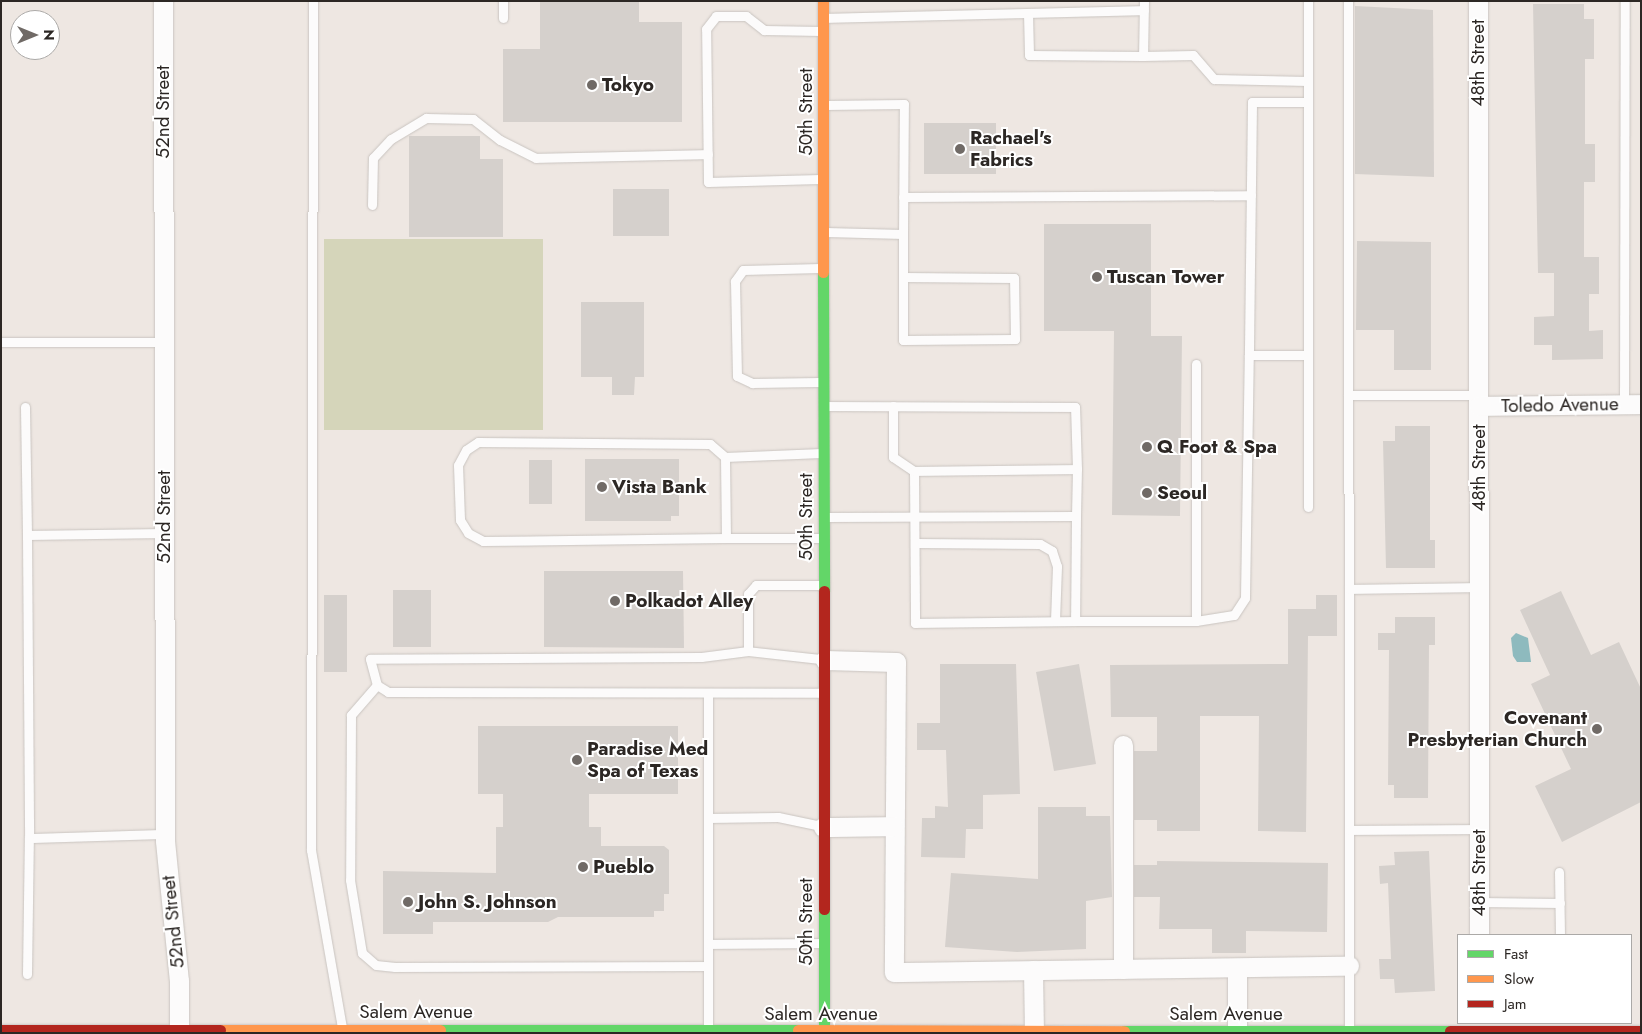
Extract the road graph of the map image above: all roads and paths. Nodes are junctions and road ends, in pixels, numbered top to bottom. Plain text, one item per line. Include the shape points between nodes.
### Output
1 (163, 1) edge
2 (313, 1) edge
3 (503, 1) edge
4 (823, 1) edge
5 (1308, 1) edge
6 (1348, 1) edge
7 (1478, 1) edge
8 (1625, 1) edge
9 (1144, 6) edge
10 (1028, 13) junction
11 (503, 18) dead end
12 (823, 18) junction
13 (823, 31) junction
14 (1143, 56) junction
15 (1308, 81) junction
16 (1308, 102) junction
17 (823, 105) junction
18 (708, 154) junction
19 (823, 179) junction
20 (1251, 195) junction
21 (903, 197) junction
22 (372, 205) dead end
23 (823, 232) junction
24 (903, 234) junction
25 (823, 268) junction
26 (903, 277) junction
27 (1, 342) edge
28 (163, 342) junction
29 (1308, 355) junction
30 (1248, 356) junction
31 (1196, 364) dead end
32 (823, 382) junction
33 (1348, 395) junction
34 (1479, 400) junction
35 (1632, 404) edge
36 (823, 406) junction
37 (893, 406) junction
38 (25, 407) dead end
39 (823, 453) junction
40 (725, 457) junction
41 (1077, 469) junction
42 (914, 471) junction
43 (1308, 507) dead end
44 (1076, 516) junction
45 (823, 517) junction
46 (914, 517) junction
47 (164, 533) junction
48 (27, 535) junction
49 (726, 538) junction
50 (825, 538) junction
51 (915, 543) junction
52 (823, 585) junction
53 (1479, 587) junction
54 (1349, 589) junction
55 (1075, 620) junction
56 (1055, 621) junction
57 (1196, 621) junction
58 (748, 651) junction
59 (825, 660) junction
60 (377, 685) junction
61 (708, 693) junction
62 (823, 693) junction
63 (1124, 745) dead end
64 (708, 818) junction
65 (823, 826) junction
66 (893, 826) junction
67 (1479, 829) junction
68 (1349, 830) junction
69 (165, 834) junction
70 (29, 838) junction
71 (1559, 872) dead end
72 (1479, 902) junction
73 (1560, 903) junction
74 (1479, 934) edge
75 (1560, 934) edge
76 (823, 943) junction
77 (708, 944) junction
78 (708, 966) junction
79 (1349, 966) junction
80 (1238, 968) junction
81 (1123, 969) junction
82 (1032, 970) junction
83 (27, 974) dead end
84 (1479, 1029) edge
85 (1, 1030) edge
86 (34, 1031) edge
87 (179, 1031) edge
88 (342, 1031) edge
89 (488, 1031) edge
90 (545, 1031) edge
91 (708, 1031) junction
92 (1349, 1031) junction
93 (1641, 1031) edge
94 (824, 1032) edge
95 (972, 1032) edge
96 (1042, 1032) edge
97 (1185, 1032) edge
98 (1238, 1032) edge
99 (1333, 1032) edge
100 (1625, 1032) edge

1 - 28 street, 52nd Street
2 - 88 lane via 312,850
3 - 11 lane
4 - 12 street, 50th Street
5 - 15 lane
6 - 33 lane
7 - 34 street, 48th Street
8 - 35 lane
9 - 10 lane
9 - 14 lane
10 - 12 lane
10 - 14 lane via 1029,55
12 - 13 street, 50th Street
13 - 17 street, 50th Street
13 - 18 lane via 764,30 746,16 716,16 706,29
14 - 15 lane via 1193,55 1214,79
15 - 16 lane
16 - 20 lane via 1252,102
16 - 29 lane
17 - 19 street, 50th Street
17 - 21 lane via 904,104
18 - 19 lane via 708,182
18 - 22 lane via 536,158 500,140 473,119 426,118 391,139 373,158
19 - 23 street, 50th Street
20 - 21 lane
20 - 30 lane
21 - 24 lane
23 - 24 lane
23 - 25 street, 50th Street
24 - 26 lane
25 - 32 street, 50th Street
25 - 32 lane via 743,270 735,281 737,376 752,384
26 - 26 lane via 903,340 1015,339 1014,278
27 - 28 lane
28 - 47 street, 52nd Street
29 - 30 lane
29 - 43 lane
30 - 57 lane via 1245,598 1234,615
31 - 57 lane
32 - 36 street, 50th Street
33 - 34 lane
33 - 54 lane
34 - 35 street, Toledo Avenue
34 - 53 street, 48th Street
36 - 37 lane
36 - 39 street, 50th Street
37 - 41 lane via 1075,407
37 - 42 lane via 893,457
38 - 48 lane
39 - 40 lane
39 - 45 street, 50th Street
40 - 49 lane
40 - 49 lane via 710,444 478,442 466,450 458,465 460,520 468,533 483,541
41 - 42 lane
41 - 44 lane
42 - 46 lane
44 - 46 lane
44 - 55 lane
45 - 46 lane
45 - 50 street, 50th Street
46 - 51 lane
47 - 48 lane
47 - 69 street, 52nd Street
48 - 70 lane
49 - 50 lane
50 - 52 street, 50th Street
51 - 56 lane via 1040,544 1052,551 1057,566
51 - 56 lane via 915,624
52 - 58 lane via 756,585 748,594
52 - 59 street, 50th Street
53 - 54 lane
53 - 67 street, 48th Street
54 - 68 lane
55 - 56 lane
55 - 57 lane
58 - 59 lane
58 - 60 lane via 701,657 370,659
59 - 62 street, 50th Street
59 - 66 street via 896,662
60 - 61 lane via 388,692
60 - 78 lane via 351,715 350,880 362,953 369,959 395,967
61 - 62 lane
61 - 64 lane
62 - 65 street, 50th Street
63 - 81 street
64 - 65 lane via 778,817
64 - 77 lane
65 - 66 street
65 - 76 street, 50th Street
66 - 82 street via 894,972
67 - 68 lane
67 - 72 street, 48th Street
68 - 79 lane
69 - 70 lane
69 - 87 street, 52nd Street
70 - 83 lane
71 - 73 lane
72 - 73 lane
72 - 74 street, 48th Street
73 - 75 lane
76 - 77 lane
76 - 94 street, 50th Street
77 - 78 lane
78 - 91 lane
79 - 80 street
79 - 92 lane
80 - 81 street
80 - 98 street
81 - 82 street
82 - 96 street
84 - 92 street, Salem Avenue
84 - 100 street, Salem Avenue
85 - 86 street, Salem Avenue
86 - 87 street, Salem Avenue
87 - 88 street, Salem Avenue
88 - 89 street, Salem Avenue
89 - 90 street, Salem Avenue
90 - 91 street, Salem Avenue
91 - 94 street, Salem Avenue
92 - 99 street, Salem Avenue
93 - 100 street, Salem Avenue
94 - 95 street, Salem Avenue
95 - 96 street, Salem Avenue
96 - 97 street, Salem Avenue
97 - 98 street, Salem Avenue
98 - 99 street, Salem Avenue

